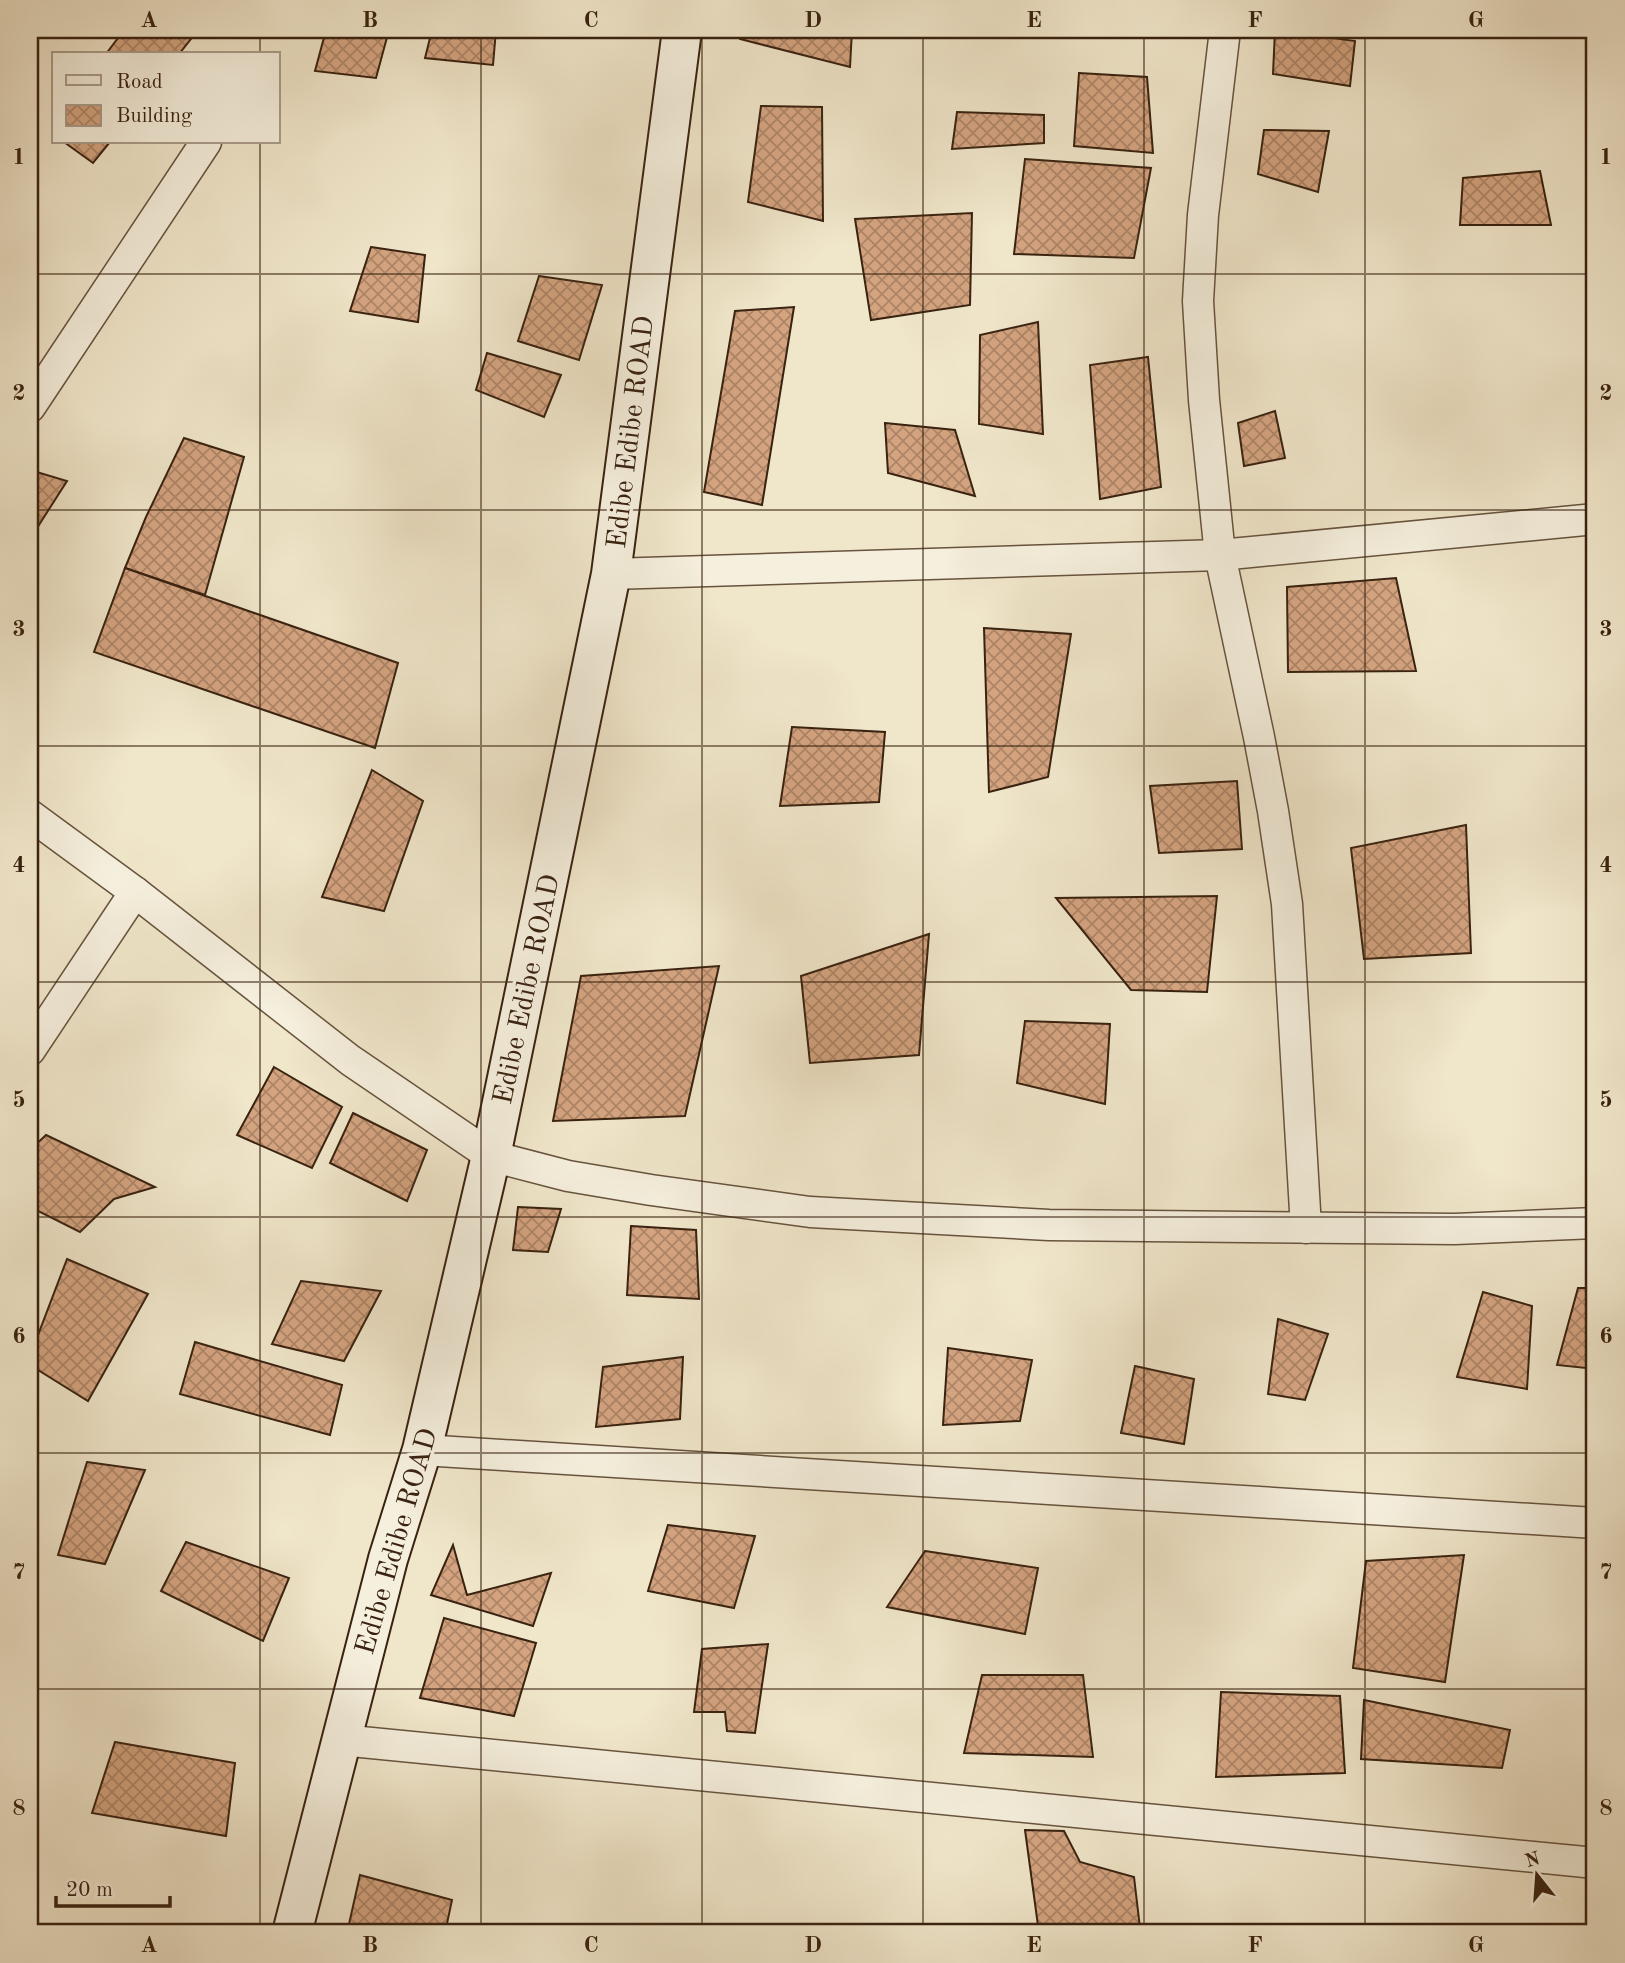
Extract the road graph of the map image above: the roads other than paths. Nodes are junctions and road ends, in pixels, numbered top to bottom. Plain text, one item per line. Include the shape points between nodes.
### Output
1 (682, 30) edge
2 (1225, 30) edge
3 (205, 144) edge
4 (30, 407) edge
5 (1595, 519) edge
6 (1220, 555) junction
7 (611, 574) junction
8 (30, 815) edge
9 (135, 892) junction
10 (30, 1049) edge
11 (491, 1156) junction
12 (1595, 1223) edge
13 (1306, 1228) junction
14 (422, 1450) junction
15 (1595, 1523) edge
16 (341, 1740) junction
17 (1595, 1863) edge
18 (292, 1933) edge

1 - 7 main road, Edibe Edibe ROAD
2 - 6 street via 1203,215 1198,301
3 - 4 street
5 - 6 street
6 - 7 street
6 - 13 street via 1273,811 1287,904
7 - 11 main road, Edibe Edibe ROAD
8 - 9 street
9 - 10 street
9 - 11 street via 350,1060
11 - 13 street via 591,1180 810,1212 1049,1225
11 - 14 main road, Edibe Edibe ROAD
12 - 13 street via 1455,1229
14 - 15 street
14 - 16 main road, Edibe Edibe ROAD
16 - 17 street
16 - 18 main road, Edibe Edibe ROAD

